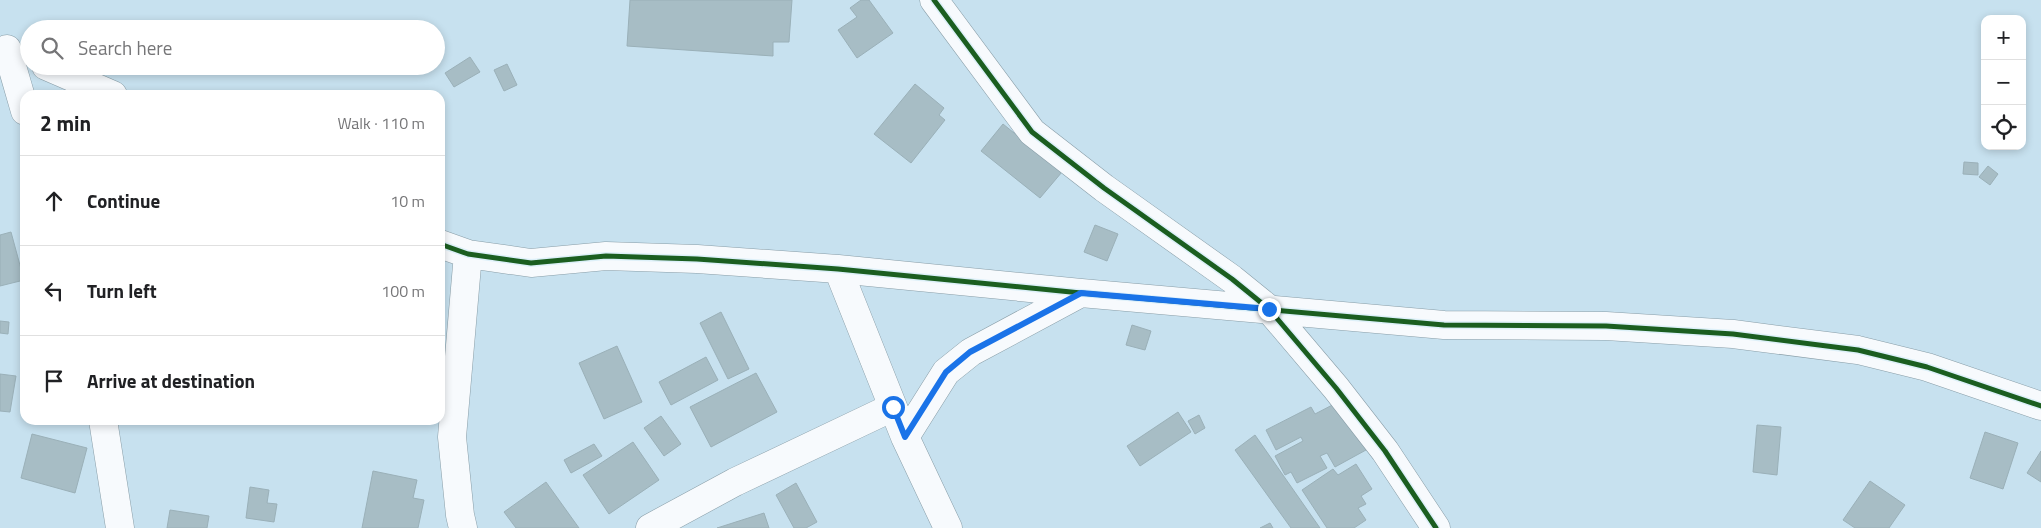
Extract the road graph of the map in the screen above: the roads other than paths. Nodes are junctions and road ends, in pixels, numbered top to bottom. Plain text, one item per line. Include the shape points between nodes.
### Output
1 (934, 0) edge
2 (12, 52) edge
3 (66, 75) edge
4 (20, 90) edge
5 (101, 90) edge
6 (445, 246) edge
7 (468, 254) junction
8 (838, 269) junction
9 (1081, 293) junction
10 (1269, 309) junction
11 (2041, 406) edge
12 (893, 407) junction
13 (103, 425) edge
14 (905, 437) junction
15 (120, 528) edge
16 (463, 528) edge
17 (650, 528) edge
18 (948, 528) edge
19 (1436, 528) edge

1 - 10 street via 1032,132
2 - 4 street
3 - 5 street
6 - 7 street
7 - 8 street via 532,263 606,256
7 - 16 street via 452,436
8 - 9 street
8 - 12 street
9 - 10 street
9 - 14 street via 970,352 946,372
10 - 11 street via 1444,325 1606,326 1742,335 1858,350 1927,368
10 - 19 street via 1385,450
12 - 14 street
12 - 17 street via 735,482
13 - 15 street
14 - 18 street

